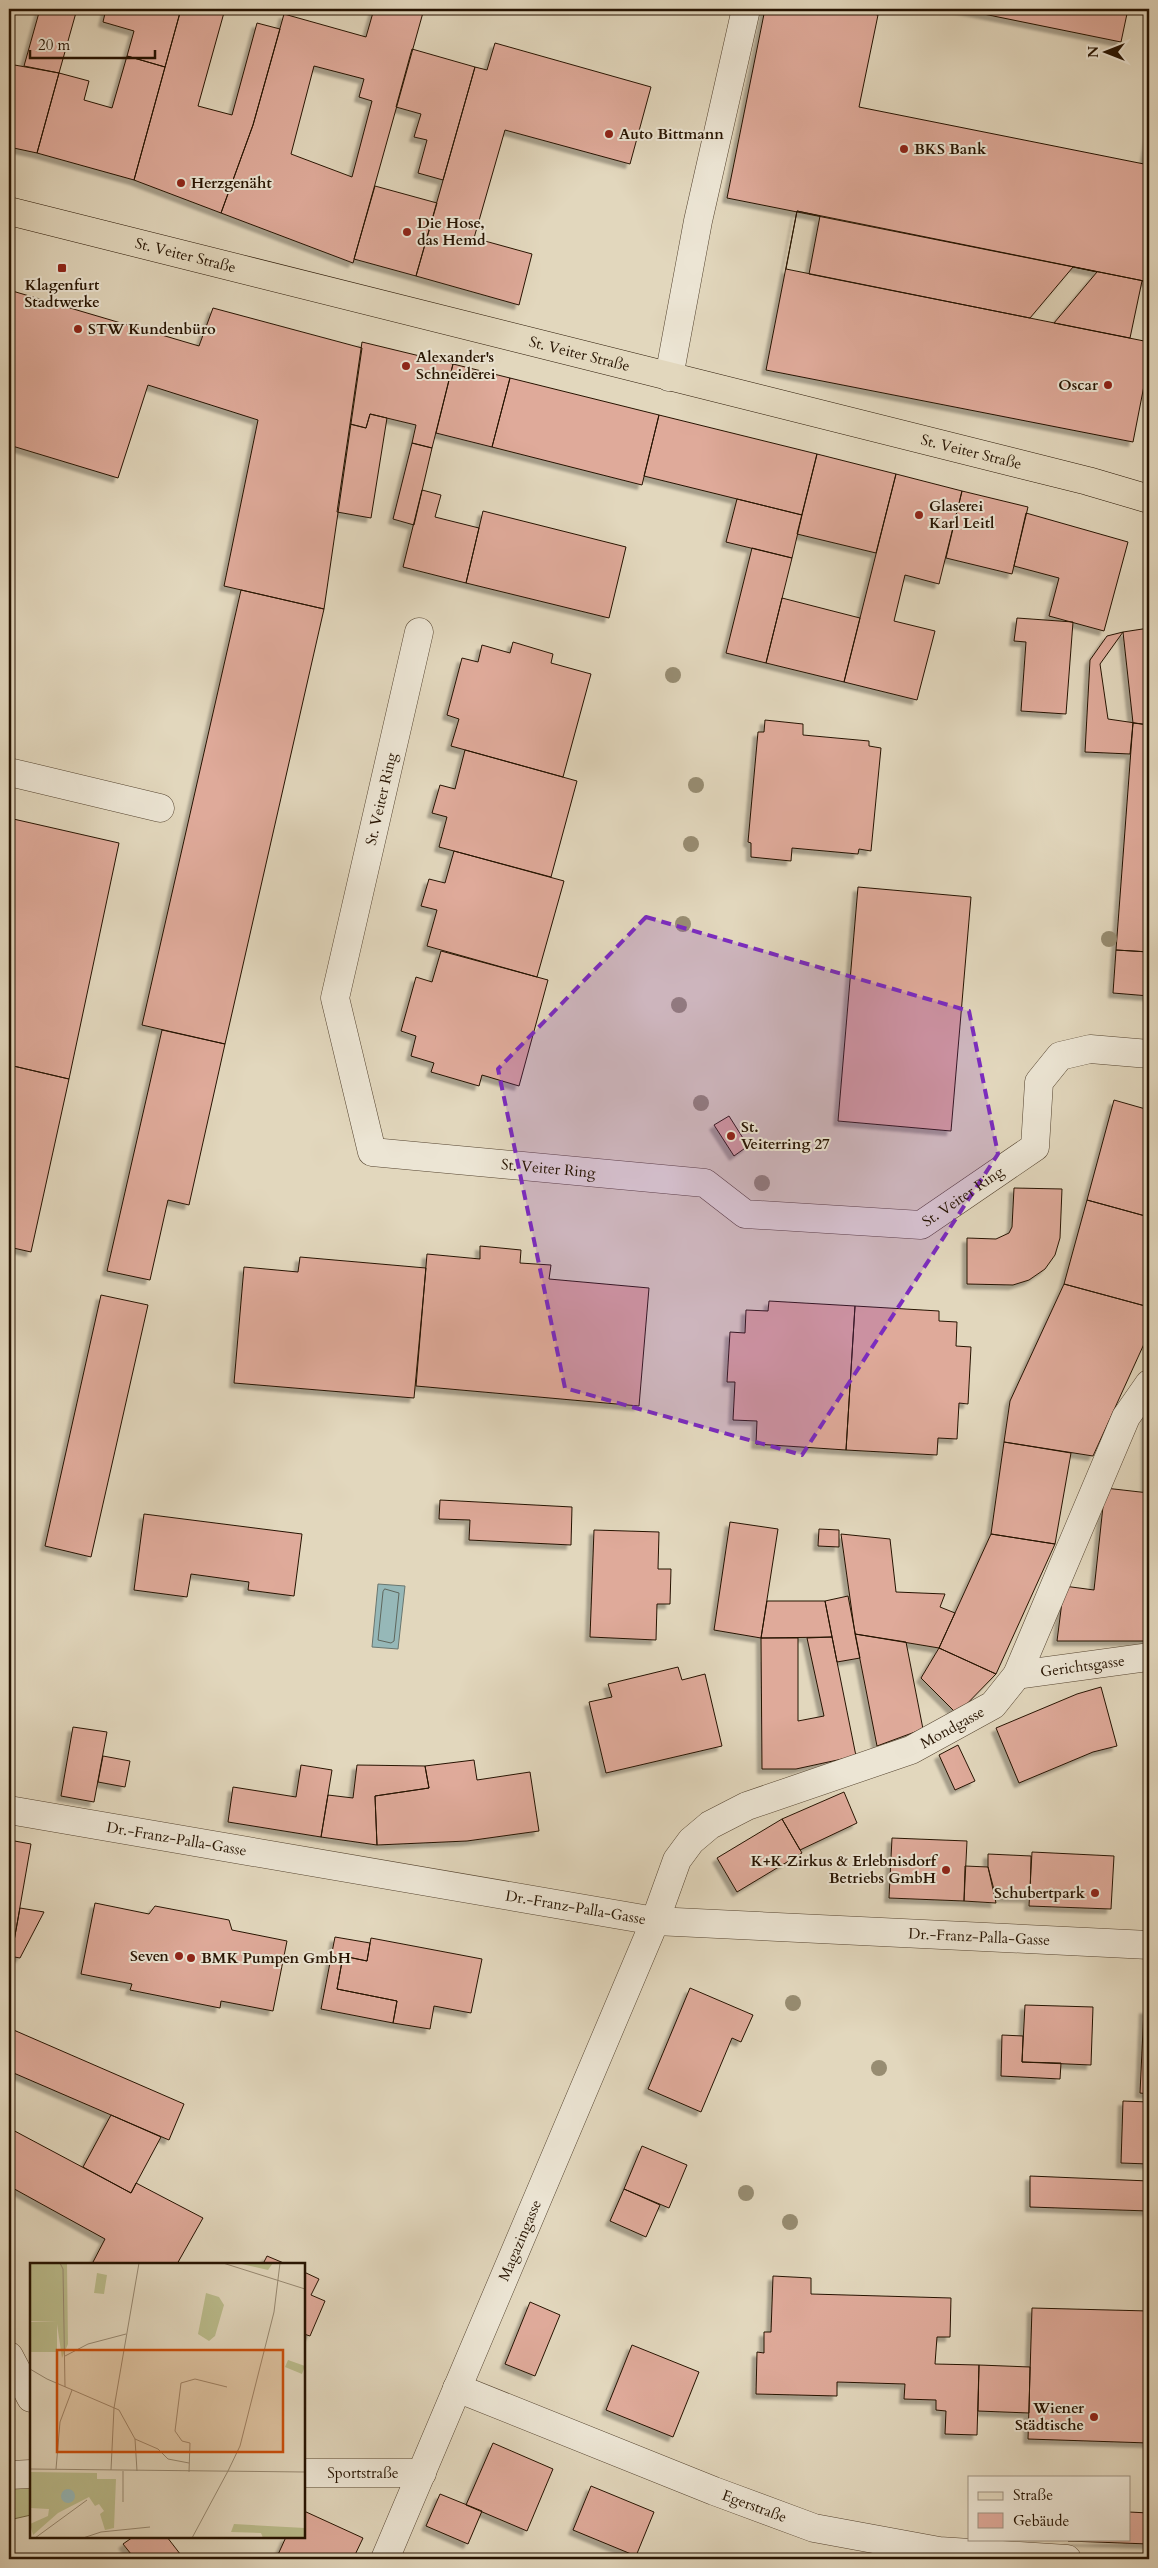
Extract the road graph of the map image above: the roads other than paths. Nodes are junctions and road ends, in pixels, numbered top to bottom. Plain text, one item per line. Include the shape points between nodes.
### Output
1 (746, 9) edge
2 (9, 211) edge
3 (669, 377) junction
4 (1149, 499) edge
5 (419, 632) dead end
6 (9, 772) edge
7 (160, 808) dead end
8 (1149, 1054) edge
9 (1149, 1384) edge
10 (1149, 1657) edge
11 (1017, 1676) junction
12 (9, 1810) edge
13 (655, 1921) junction
14 (1149, 1945) edge
15 (9, 2356) edge
16 (457, 2388) junction
17 (30, 2396) edge
18 (422, 2472) junction
19 (305, 2473) edge
20 (30, 2474) edge
21 (9, 2475) edge
22 (385, 2559) edge
23 (1067, 2559) edge

1 - 3 street via 698,221
2 - 3 main road, St. Veiter Straße
3 - 4 main road, St. Veiter Straße
5 - 8 street, St. Veiter Ring via 334,998 372,1152 705,1183 745,1214 921,1225 1035,1147 1040,1082 1060,1056 1090,1049
6 - 7 street
9 - 11 street, Mondgasse via 1126,1417
10 - 11 street, Gerichtsgasse
11 - 13 street, Mondgasse via 993,1705 911,1750 747,1806 710,1825 691,1841 677,1860
12 - 13 street, Dr.-Franz-Palla-Gasse
13 - 14 street, Dr.-Franz-Palla-Gasse
13 - 16 street, Magazingasse
15 - 17 street
16 - 18 street, Magazingasse
16 - 23 street, Egerstraße via 814,2528 939,2550
18 - 19 street, Sportstraße
18 - 22 street, Magazingasse
20 - 21 street

